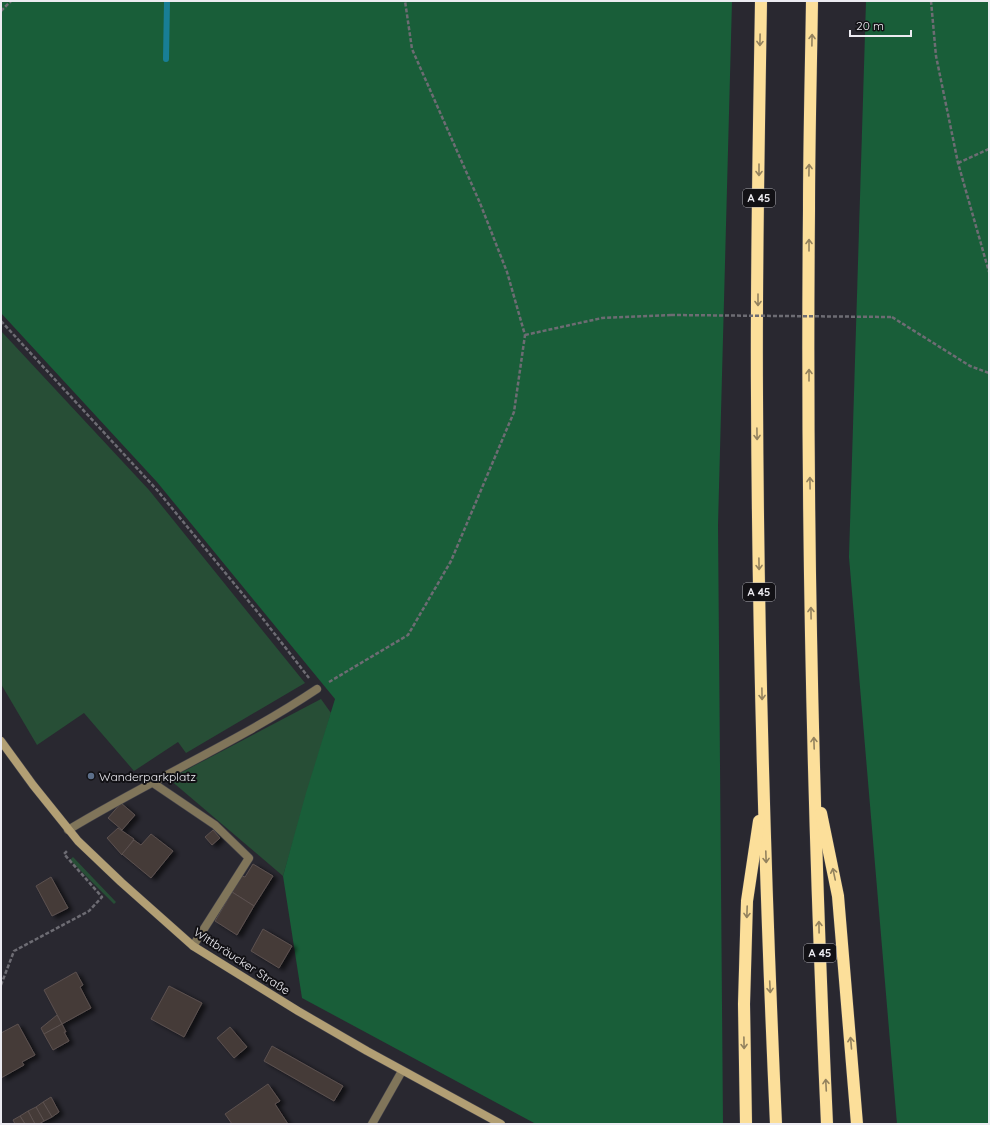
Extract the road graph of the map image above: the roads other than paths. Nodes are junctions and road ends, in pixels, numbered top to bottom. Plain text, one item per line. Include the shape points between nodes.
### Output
1 (761, 1) edge
2 (812, 1) edge
3 (317, 689) road end
4 (1, 741) edge
5 (815, 782) junction
6 (153, 783) junction
7 (764, 790) junction
8 (68, 830) junction
9 (193, 946) junction
10 (402, 1070) junction
11 (372, 1124) edge
12 (501, 1124) edge
13 (746, 1124) edge
14 (776, 1124) edge
15 (828, 1124) edge
16 (857, 1124) edge

1 -> 7 highway, A 45 via 757,395
5 -> 2 highway, A 45 via 809,398
3 - 6 street via 259,726
4 - 8 main road, Wittbräucker Straße
15 -> 5 highway, A 45
16 -> 5 highway via 838,896
6 - 8 street
6 - 9 street via 214,825 249,858
7 -> 13 highway via 747,901 744,1004
7 -> 14 highway, A 45
8 - 9 main road, Wittbräucker Straße via 121,882
9 - 10 main road, Wittbräucker Straße via 298,1011
10 - 11 street
10 - 12 main road, Wittbräucker Straße

